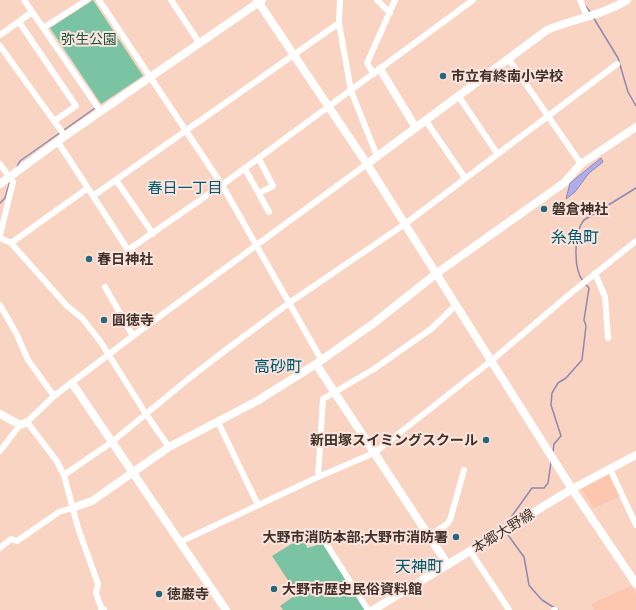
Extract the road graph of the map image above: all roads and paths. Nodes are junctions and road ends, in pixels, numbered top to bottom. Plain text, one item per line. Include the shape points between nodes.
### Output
1 (24, 0) edge
2 (87, 0) edge
3 (99, 0) edge
4 (171, 0) edge
5 (340, 0) edge
6 (377, 0) edge
7 (395, 0) edge
8 (580, 0) edge
9 (627, 0) edge
10 (260, 1) edge
11 (469, 1) edge
12 (32, 12) junction
13 (390, 14) junction
14 (587, 16) junction
15 (19, 22) junction
16 (339, 23) junction
17 (44, 28) junction
18 (0, 35) edge
19 (200, 44) junction
20 (0, 46) edge
21 (293, 55) junction
22 (508, 58) junction
23 (617, 64) dead end
24 (377, 71) junction
25 (150, 78) junction
26 (351, 91) junction
27 (459, 97) junction
28 (328, 108) junction
29 (101, 112) junction
30 (548, 116) junction
31 (54, 121) junction
32 (426, 121) junction
33 (416, 128) junction
34 (636, 128) edge
35 (186, 131) junction
36 (65, 136) junction
37 (58, 142) junction
38 (498, 153) junction
39 (377, 156) junction
40 (259, 159) junction
41 (0, 164) edge
42 (367, 164) junction
43 (581, 164) junction
44 (245, 168) junction
45 (9, 177) junction
46 (465, 178) junction
47 (116, 180) junction
48 (0, 184) edge
49 (222, 185) junction
50 (88, 188) junction
51 (259, 194) junction
52 (93, 196) junction
53 (270, 212) dead end
54 (405, 224) junction
55 (153, 234) junction
56 (0, 237) edge
57 (11, 242) junction
58 (636, 242) edge
59 (255, 246) junction
60 (437, 273) junction
61 (595, 273) junction
62 (104, 287) dead end
63 (289, 303) junction
64 (0, 305) edge
65 (456, 305) junction
66 (133, 336) junction
67 (608, 338) dead end
68 (108, 355) junction
69 (491, 361) junction
70 (318, 362) junction
71 (72, 383) junction
72 (334, 392) junction
73 (54, 396) junction
74 (0, 414) edge
75 (146, 414) junction
76 (218, 422) junction
77 (23, 423) junction
78 (112, 442) junction
79 (169, 447) junction
80 (0, 451) edge
81 (374, 453) junction
82 (636, 455) edge
83 (610, 469) junction
84 (464, 470) dead end
85 (132, 472) junction
86 (64, 475) junction
87 (318, 477) junction
88 (572, 489) junction
89 (258, 505) junction
90 (72, 508) junction
91 (636, 525) edge
92 (429, 536) junction
93 (180, 542) junction
94 (325, 542) dead end
95 (0, 548) edge
96 (470, 551) junction
97 (448, 565) junction
98 (636, 584) edge
99 (102, 610) edge
100 (226, 610) edge
101 (368, 610) edge
102 (373, 610) edge
103 (509, 610) edge

1 - 12 street
2 - 17 street
3 - 25 street
4 - 19 street
5 - 16 street
6 - 13 street
7 - 13 street
8 - 14 street
9 - 14 street via 608,10
10 - 19 street
10 - 21 street
11 - 24 street
12 - 15 street
12 - 17 street
13 - 24 street via 368,63
14 - 22 street via 547,30
15 - 18 street
15 - 31 street via 76,106
16 - 21 street
16 - 26 street
17 - 29 street
19 - 25 street
20 - 31 street
21 - 28 street
21 - 35 street
22 - 27 street
22 - 30 street
23 - 30 street
24 - 26 street
24 - 33 street
25 - 29 street
25 - 35 street
26 - 28 street
26 - 39 street
27 - 32 street
27 - 38 street
28 - 40 street
28 - 42 street
29 - 36 street
30 - 38 street
30 - 43 street
31 - 36 street
32 - 33 street
32 - 46 street
33 - 39 street
34 - 43 street
35 - 47 street
35 - 49 street
36 - 37 street
37 - 45 street
37 - 50 street
38 - 46 street
39 - 42 street
40 - 44 street
40 - 51 street via 273,186
41 - 45 street
42 - 54 street
42 - 59 street
43 - 60 street via 564,183
44 - 49 street
44 - 51 street
45 - 48 street
45 - 56 street via 13,182
46 - 54 street
47 - 52 street
47 - 55 street
49 - 55 street
49 - 59 street
50 - 52 street
50 - 57 street
51 - 53 street
52 - 55 street via 128,250
54 - 60 street
54 - 63 street
56 - 57 street
57 - 68 street via 67,306 82,318
58 - 61 street
59 - 63 street
59 - 66 street
60 - 65 street
60 - 70 street via 374,323
61 - 67 street via 605,297
61 - 69 street
62 - 66 street
63 - 70 street
63 - 75 street
64 - 73 street via 28,360
65 - 69 street
65 - 72 street via 425,333 374,369
66 - 68 street
68 - 71 street
68 - 75 street
69 - 81 street
69 - 88 street
70 - 72 street
70 - 76 street
71 - 73 street
71 - 78 street
72 - 81 street
72 - 87 street via 323,399
73 - 77 street
74 - 77 street
75 - 78 street
75 - 79 street
76 - 79 street
76 - 89 street
77 - 80 street
77 - 86 street via 56,460
78 - 85 street
78 - 86 street
79 - 85 street
81 - 87 street
81 - 92 street
82 - 83 street, 本郷大野線
83 - 88 street, 本郷大野線
83 - 91 street
84 - 92 street via 450,520
85 - 90 street via 92,500
85 - 93 street
86 - 90 street
87 - 89 street
88 - 96 street, 本郷大野線
88 - 98 street
89 - 93 street
90 - 95 street via 59,512 17,541 11,539
90 - 99 street via 98,584 96,593
92 - 97 street
93 - 100 street
94 - 101 street
96 - 97 street, 本郷大野線
96 - 103 street
97 - 102 street, 本郷大野線

